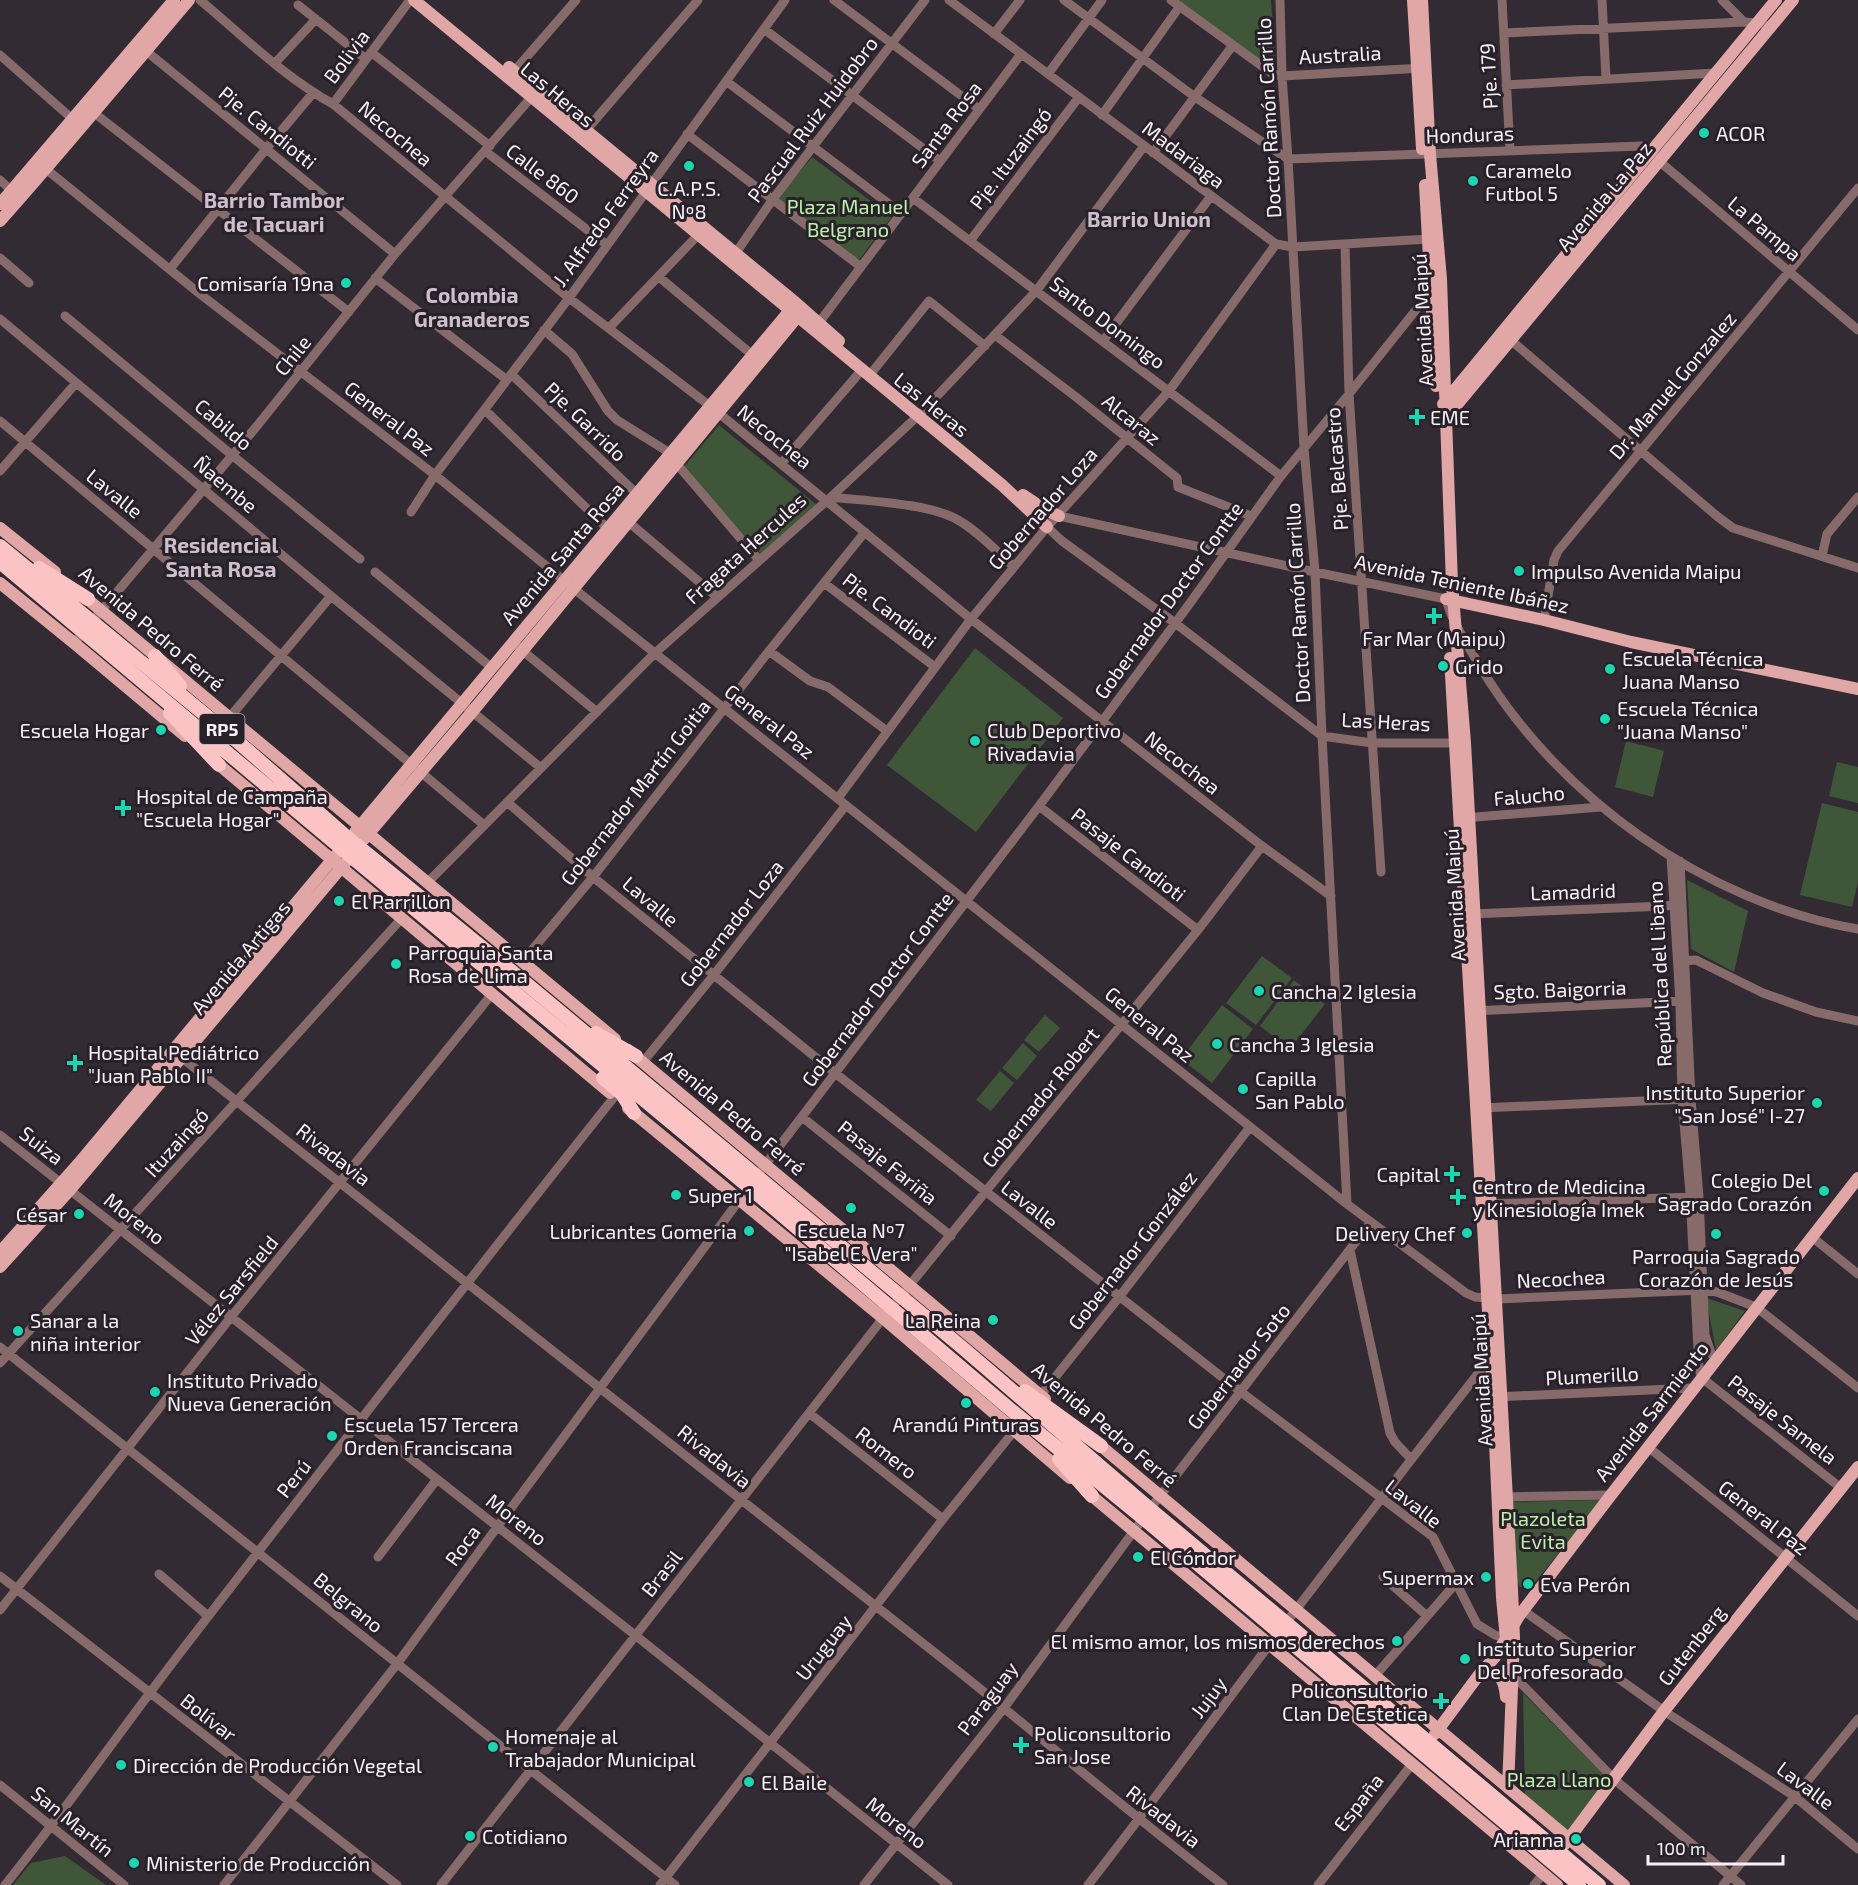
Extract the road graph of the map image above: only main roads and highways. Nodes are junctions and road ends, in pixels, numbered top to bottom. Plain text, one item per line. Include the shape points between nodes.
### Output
1 (174, 0) edge
2 (189, 0) edge
3 (412, 0) edge
4 (426, 0) edge
5 (1413, 0) edge
6 (1422, 0) edge
7 (1776, 0) edge
8 (1793, 0) edge
9 (1421, 68) junction
10 (512, 74) junction
11 (76, 123) junction
12 (1426, 154) junction
13 (1655, 156) junction
14 (41, 166) junction
15 (649, 188) junction
16 (0, 204) edge
17 (0, 221) edge
18 (732, 258) junction
19 (796, 310) junction
20 (1443, 410) junction
21 (919, 414) junction
22 (673, 458) junction
23 (1059, 516) road end
24 (624, 518) junction
25 (1047, 527) road end
26 (0, 528) edge
27 (0, 545) edge
28 (0, 562) edge
29 (0, 583) edge
30 (568, 584) junction
31 (87, 599) junction
32 (1449, 600) junction
33 (92, 621) junction
34 (518, 646) junction
35 (155, 656) junction
36 (123, 664) junction
37 (1858, 688) edge
38 (467, 708) junction
39 (237, 741) junction
40 (1460, 743) junction
41 (219, 765) junction
42 (364, 831) junction
43 (350, 848) junction
44 (336, 864) junction
45 (505, 975) junction
46 (639, 1059) junction
47 (634, 1113) junction
48 (1858, 1178) edge
49 (66, 1187) junction
50 (0, 1252) edge
51 (0, 1267) edge
52 (892, 1308) junction
53 (964, 1349) junction
54 (1011, 1410) junction
55 (1101, 1446) junction
56 (1858, 1467) edge
57 (1092, 1496) junction
58 (1502, 1497) junction
59 (1147, 1514) junction
60 (1514, 1626) junction
61 (1510, 1640) junction
62 (1478, 1676) junction
63 (1438, 1730) junction
64 (1425, 1747) junction
65 (1510, 1749) junction
66 (1412, 1764) junction
67 (1508, 1788) junction
68 (1569, 1839) junction
69 (1556, 1857) junction
70 (1543, 1874) junction
71 (1557, 1885) edge
72 (1579, 1885) edge
73 (1599, 1885) edge
74 (1624, 1885) edge

1 - 11 main road
2 - 11 main road via 93,112
3 - 10 main road, Las Heras
4 - 10 main road, Las Heras
5 - 9 main road, Avenida Maipú
6 - 9 main road, Avenida Maipú
7 - 13 main road, Avenida La Paz via 1715,73
8 - 13 main road, Avenida La Paz
9 - 12 main road, Avenida Maipú
10 - 15 main road, Las Heras
11 - 14 main road
12 - 20 main road, Avenida Maipú via 1431,291
12 - 20 main road, Avenida Maipú via 1441,277
13 - 20 main road, Avenida La Paz
14 - 16 main road
14 - 17 main road
15 - 18 main road, Las Heras
15 - 18 main road, Las Heras via 698,235
18 - 19 main road, Las Heras
19 - 21 main road, Las Heras
19 - 22 main road, Avenida Santa Rosa
20 - 32 main road, Avenida Maipú
21 - 23 main road, Las Heras via 1026,497
21 - 25 main road, Las Heras
22 - 24 main road, Avenida Santa Rosa
22 - 24 main road, Avenida Santa Rosa via 636,493
24 - 30 main road, Avenida Santa Rosa
24 - 30 main road, Avenida Santa Rosa via 607,528
26 - 31 main road, Avenida Pedro Ferré
27 - 31 highway
27 - 33 highway, Avenida Pedro Ferré
28 - 33 highway, Avenida Pedro Ferré
29 - 41 main road, Avenida Pedro Ferré
30 - 34 main road, Avenida Santa Rosa
31 - 33 main road, Avenida Pedro Ferré
32 - 37 main road, Avenida Teniente Ibáñez
32 - 40 main road, Avenida Maipú
32 - 40 main road, Avenida Maipú via 1455,624
33 - 35 main road, Avenida Pedro Ferré
33 - 36 highway, Avenida Pedro Ferré
33 - 39 highway, Avenida Pedro Ferré / RP5
34 - 38 main road, Avenida Santa Rosa
34 - 38 main road, Avenida Santa Rosa via 492,668
35 - 39 highway
35 - 42 main road, Avenida Pedro Ferré
36 - 41 highway
36 - 43 highway, Avenida Pedro Ferré
38 - 42 main road, Avenida Santa Rosa
39 - 43 highway, Avenida Pedro Ferré / RP5
40 - 58 main road, Avenida Maipú
41 - 44 main road, Avenida Pedro Ferré
42 - 43 main road, Avenida Artigas
42 - 46 main road, Avenida Pedro Ferré
43 - 44 main road, Avenida Artigas
43 - 45 highway, Avenida Pedro Ferré
44 - 47 main road, Avenida Pedro Ferré
44 - 49 main road, Avenida Artigas
44 - 49 main road, Avenida Artigas via 182,1058
45 - 46 highway
45 - 47 highway via 562,1043 622,1094
45 - 52 highway, Avenida Pedro Ferré via 753,1182
46 - 55 main road, Avenida Pedro Ferré
47 - 52 main road, Avenida Pedro Ferré via 740,1199
48 - 60 main road, Avenida Sarmiento
49 - 50 main road, Avenida Artigas
49 - 51 main road, Avenida Artigas
52 - 53 highway, Avenida Pedro Ferré
52 - 54 highway, Avenida Pedro Ferré
52 - 57 main road, Avenida Pedro Ferré via 1014,1431
53 - 55 highway
53 - 59 highway, Avenida Pedro Ferré
54 - 57 highway
54 - 59 highway, Avenida Pedro Ferré
55 - 63 main road, Avenida Pedro Ferré
56 - 68 main road, Gutenberg via 1785,1556
57 - 66 main road, Avenida Pedro Ferré
58 - 60 main road, Avenida Maipú
58 - 61 main road, Avenida Maipú via 1502,1598
59 - 64 highway, Avenida Pedro Ferré
60 - 61 main road, Avenida Sarmiento
61 - 62 main road, Avenida Sarmiento
61 - 65 main road, Avenida Maipú
62 - 63 main road, Avenida Sarmiento
62 - 65 main road via 1491,1673 1503,1679
63 - 64 main road, Avenida Sarmiento
63 - 67 main road, Avenida Pedro Ferré
64 - 66 main road, España
64 - 69 highway, Avenida Pedro Ferré
65 - 67 main road, Avenida Maipú
66 - 70 main road, Avenida Pedro Ferré
67 - 68 main road, Avenida Pedro Ferré
68 - 69 main road, Gutenberg
68 - 74 main road, Avenida Pedro Ferré
69 - 70 main road, Gutenberg
69 - 72 highway
69 - 73 highway
70 - 71 main road

